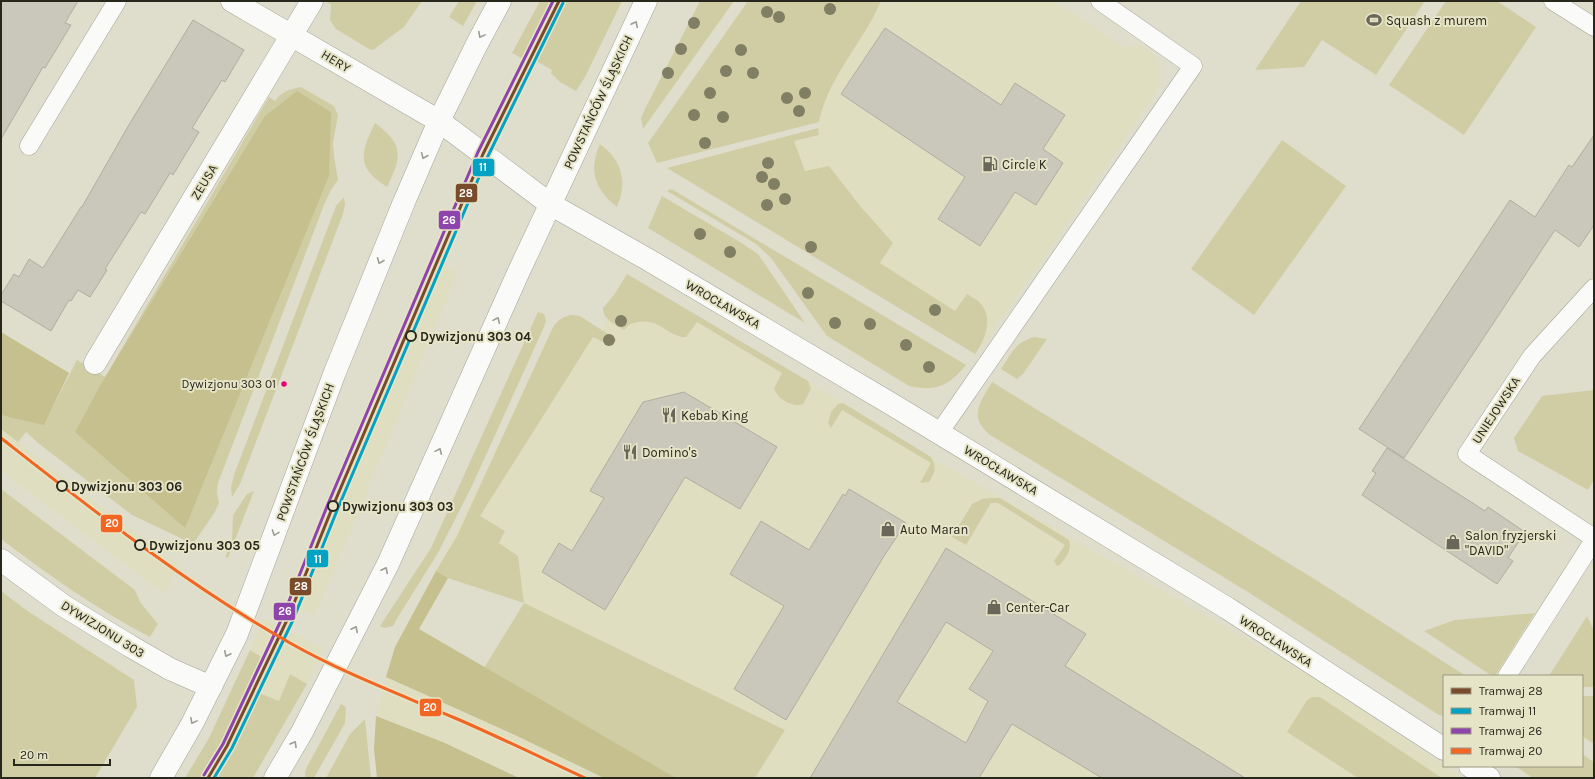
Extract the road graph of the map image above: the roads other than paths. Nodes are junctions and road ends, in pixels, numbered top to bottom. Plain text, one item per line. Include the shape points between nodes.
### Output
1 (117, 1) edge
2 (232, 1) edge
3 (312, 1) edge
4 (500, 1) edge
5 (646, 1) edge
6 (1100, 1) edge
7 (1553, 1) edge
8 (1594, 27) edge
9 (292, 35) junction
10 (439, 121) junction
11 (29, 146) dead end
12 (550, 204) junction
13 (1594, 288) edge
14 (95, 363) dead end
15 (938, 433) junction
16 (1594, 539) edge
17 (1, 560) edge
18 (1508, 675) edge
19 (211, 687) junction
20 (1443, 748) edge
21 (1472, 767) edge
22 (162, 778) edge
23 (275, 778) edge
24 (1489, 778) edge

1 - 11 lane
2 - 9 street, HERY
3 - 9 street, ZEUSA
4 -> 10 street, POWSTAŃCÓW ŚLĄSKICH
12 -> 5 street, POWSTAŃCÓW ŚLĄSKICH
6 - 15 lane via 1193,66
7 - 8 lane
9 - 10 street, HERY
9 - 14 street, ZEUSA
10 - 12 street
10 -> 19 street, POWSTAŃCÓW ŚLĄSKICH via 332,379 244,616
12 - 15 street, WROCŁAWSKA via 809,354
23 -> 12 street, POWSTAŃCÓW ŚLĄSKICH via 302,732 388,564
13 - 16 lane, UNIEJOWSKA via 1532,356 1467,454
15 - 20 street, WROCŁAWSKA via 1227,608
16 - 18 lane, UNIEJOWSKA
17 - 19 street, DYWIZJONU 303 via 64,606 130,646 170,669
19 -> 22 street, POWSTAŃCÓW ŚLĄSKICH
21 - 24 street

